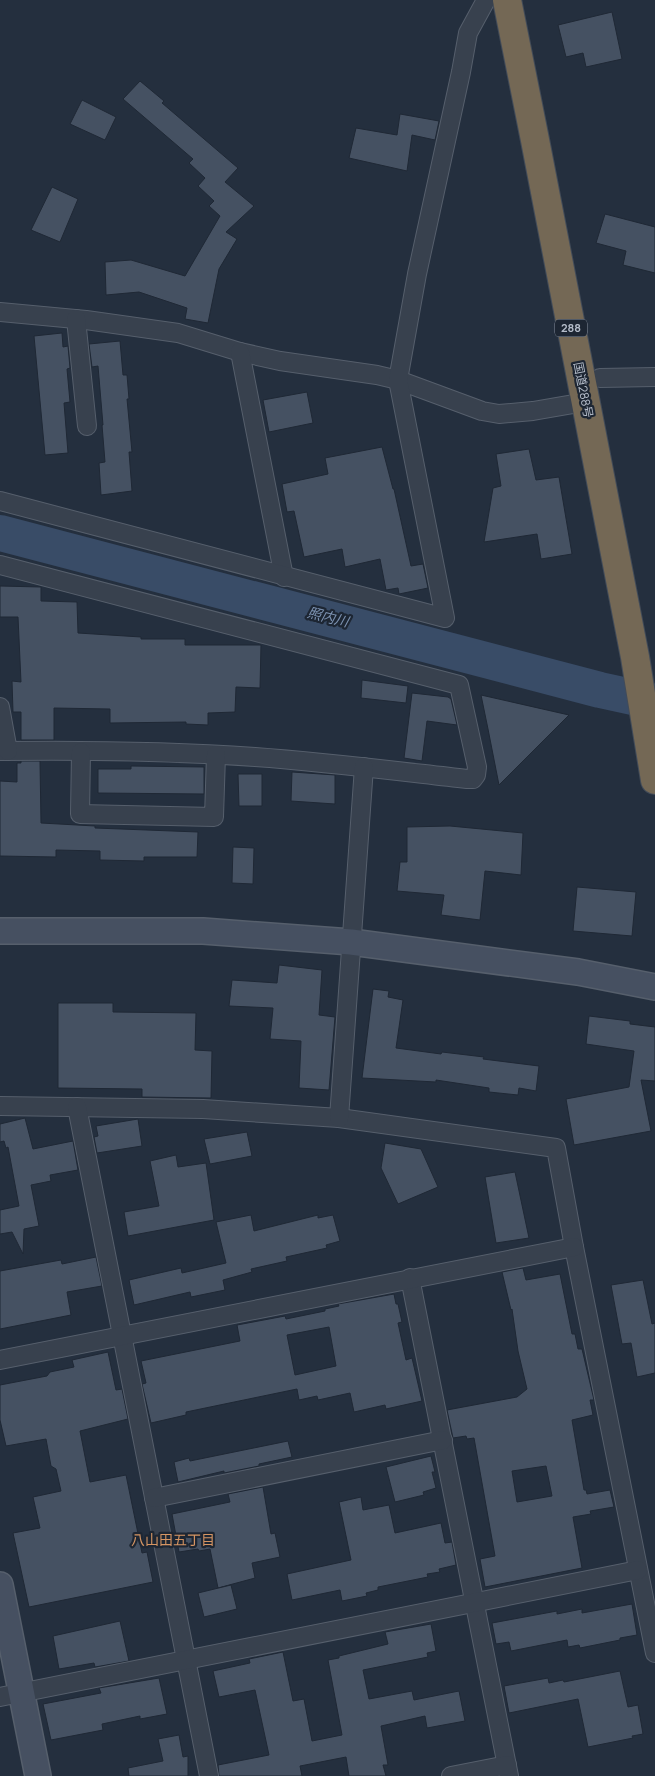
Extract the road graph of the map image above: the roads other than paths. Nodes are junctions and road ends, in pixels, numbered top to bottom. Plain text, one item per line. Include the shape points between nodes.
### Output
1 (486, 0) edge
2 (506, 0) edge
3 (524, 0) edge
4 (0, 312) edge
5 (76, 319) junction
6 (240, 352) junction
7 (655, 377) edge
8 (600, 378) junction
9 (398, 380) junction
10 (586, 402) junction
11 (87, 426) dead end
12 (0, 501) edge
13 (0, 565) edge
14 (284, 577) junction
15 (647, 662) edge
16 (0, 706) edge
17 (4, 751) edge
18 (81, 752) junction
19 (216, 755) junction
20 (364, 767) junction
21 (655, 780) edge
22 (0, 931) edge
23 (350, 942) junction
24 (655, 987) edge
25 (0, 1106) edge
26 (77, 1107) junction
27 (340, 1118) junction
28 (574, 1247) junction
29 (410, 1278) junction
30 (121, 1336) junction
31 (0, 1360) edge
32 (443, 1440) junction
33 (154, 1498) junction
34 (638, 1570) junction
35 (0, 1585) edge
36 (476, 1603) junction
37 (655, 1653) edge
38 (186, 1660) junction
39 (10, 1695) edge
40 (508, 1771) edge
41 (38, 1776) edge
42 (209, 1776) edge
43 (450, 1776) edge

1 - 9 street via 468,33
2 - 10 highway, 国道288号 / 288
3 - 8 highway, 国道288号 / 288
4 - 5 street
5 - 6 street via 178,333
5 - 11 street
6 - 9 street
6 - 14 street
7 - 8 street
8 - 15 highway, 国道288号 / 288
9 - 10 street via 498,414
9 - 14 street via 444,618
10 - 15 highway, 国道288号 / 288
12 - 14 street
13 - 20 street via 459,685 476,760 473,779
15 - 21 highway, 国道288号 / 288 via 645,718
16 - 17 street
17 - 18 street
18 - 19 street
18 - 19 street via 80,814 214,817
19 - 20 street
20 - 23 street
22 - 23 street via 202,931
23 - 24 street via 578,972
23 - 27 street
25 - 26 street
26 - 27 street via 203,1109
26 - 30 street
27 - 28 street via 556,1148
28 - 29 street
28 - 34 street
29 - 30 street
29 - 32 street
30 - 31 street
30 - 33 street
32 - 33 street
32 - 36 street
33 - 38 street
34 - 36 street
34 - 37 street
35 - 39 street
36 - 38 street
36 - 40 street
38 - 39 street
38 - 42 street
39 - 41 street
40 - 43 street

